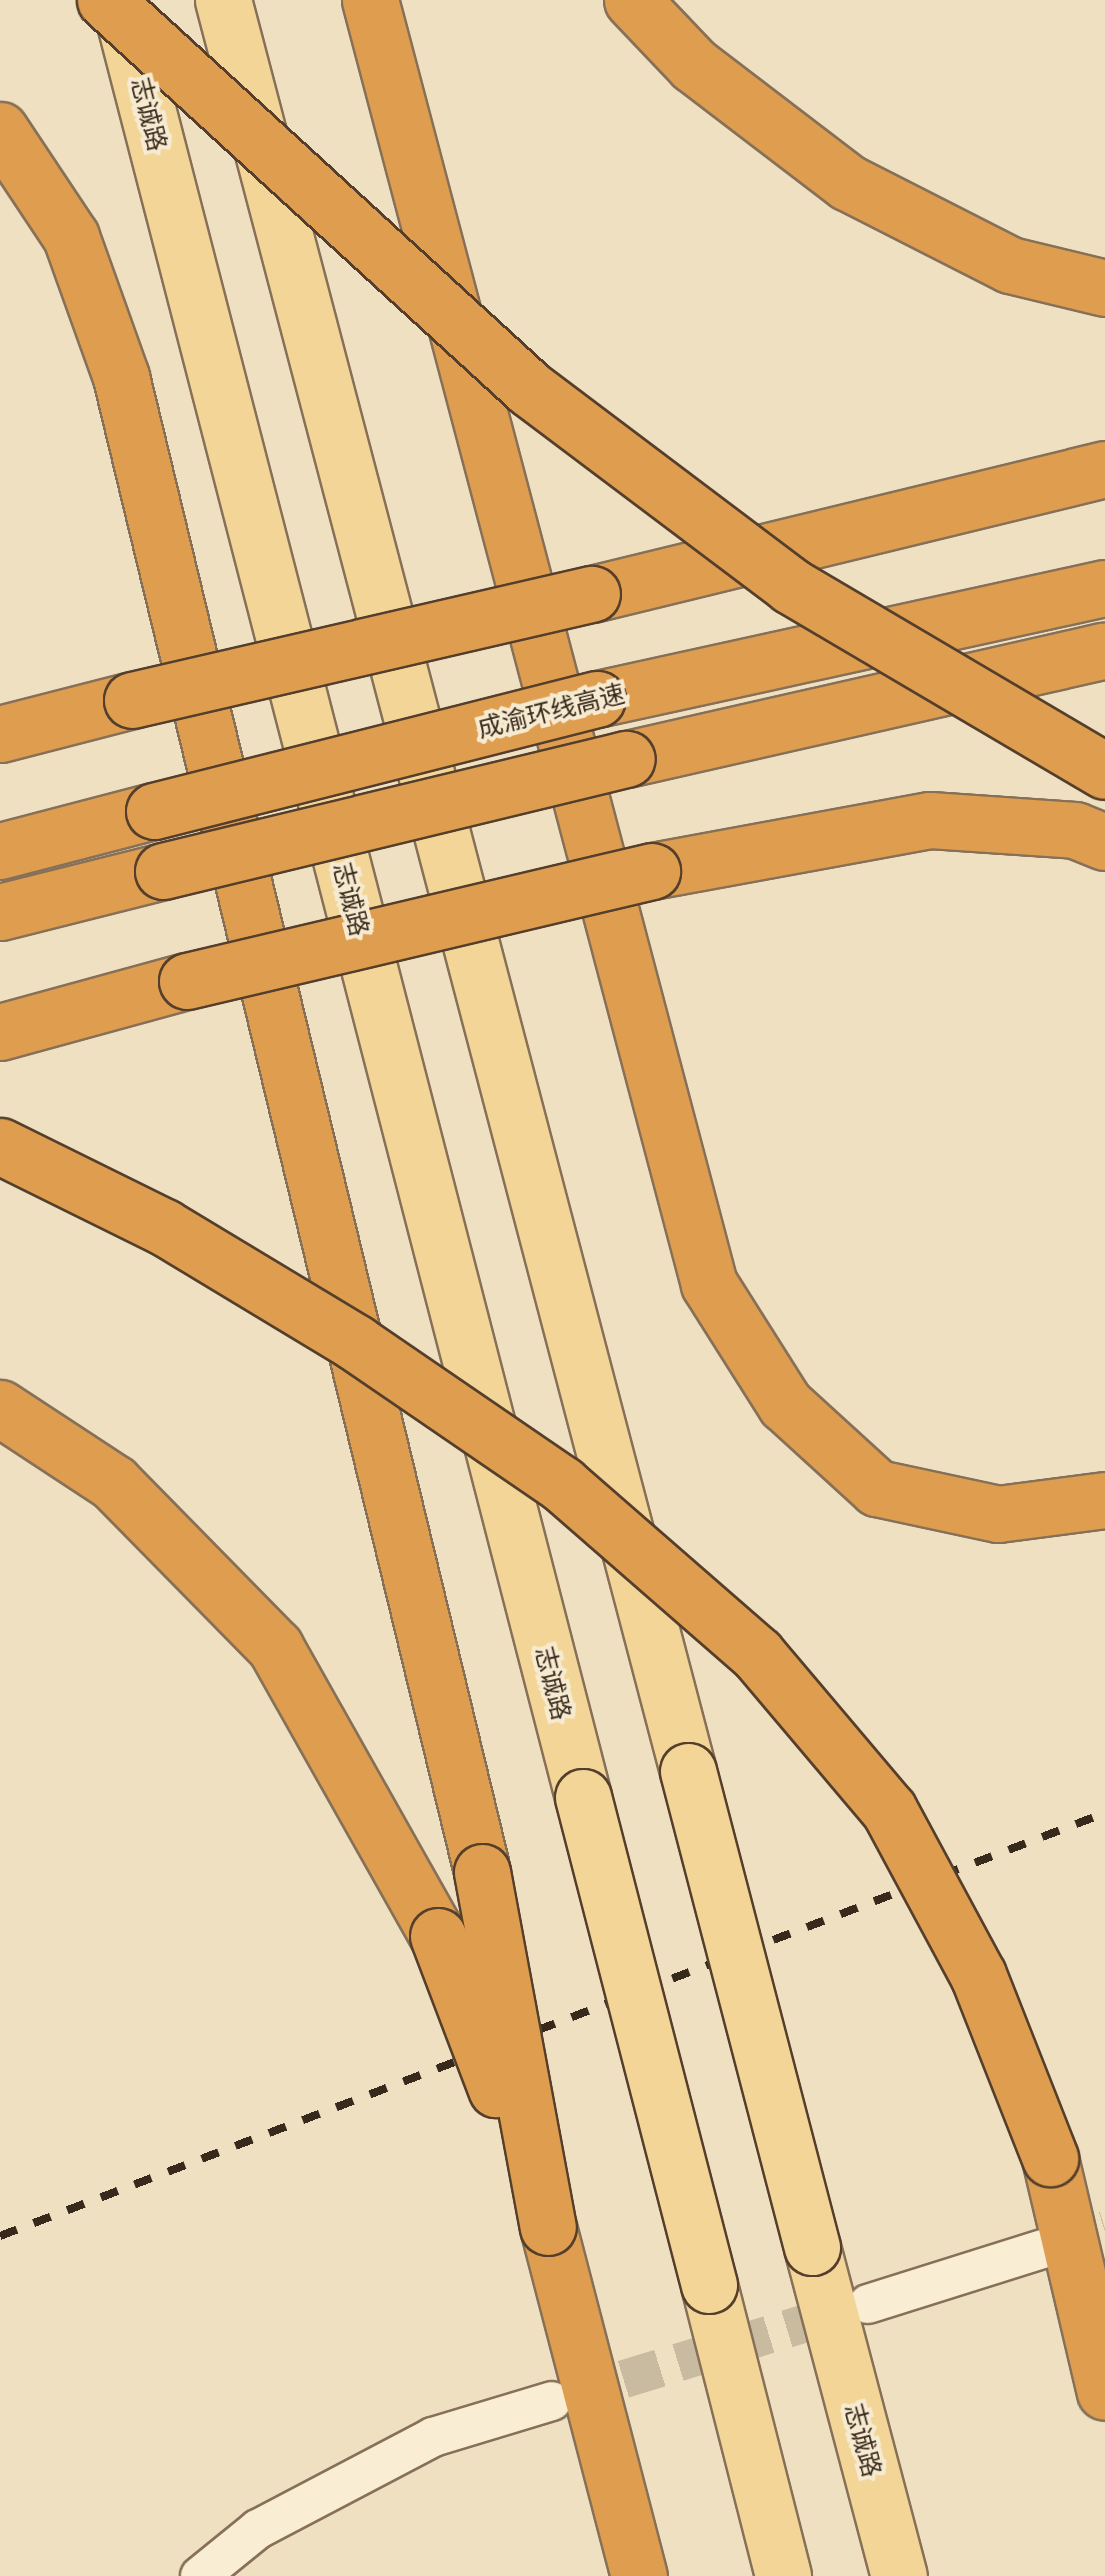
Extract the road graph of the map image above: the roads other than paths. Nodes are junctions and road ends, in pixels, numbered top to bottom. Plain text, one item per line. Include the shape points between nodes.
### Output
1 (105, 0) edge
2 (119, 0) edge
3 (223, 0) edge
4 (370, 0) edge
5 (632, 0) edge
6 (0, 130) edge
7 (1105, 288) edge
8 (1105, 468) edge
9 (1105, 588) edge
10 (1105, 650) edge
11 (0, 734) edge
12 (1105, 771) edge
13 (1105, 842) edge
14 (0, 850) edge
15 (0, 912) edge
16 (0, 1032) edge
17 (0, 1146) edge
18 (0, 1408) edge
19 (1105, 1500) edge
20 (548, 2227) junction
21 (1042, 2250) tunnel mouth
22 (868, 2304) tunnel mouth
23 (1105, 2392) edge
24 (552, 2401) tunnel mouth
25 (200, 2576) edge
26 (639, 2576) edge
27 (784, 2576) edge
28 (899, 2576) edge

1 - 12 highway, bridge via 530,389 791,586
2 - 27 main road, 志诚路, bridge
3 - 28 main road, 志诚路, bridge
4 - 19 highway via 709,1284 786,1404 877,1488 998,1514
5 - 7 highway via 694,65 847,182 1010,264
6 - 20 highway, bridge via 71,236 121,378 482,1872
8 - 11 highway, bridge
9 - 14 highway, 成渝环线高速, bridge via 597,699
10 - 15 highway, bridge
13 - 16 highway, bridge via 1075,830 930,820 652,871
17 - 23 highway, bridge via 164,1227 356,1343 562,1484 757,1654 888,1810 978,1975 1050,2158
18 - 20 highway, bridge via 114,1483 274,1648 438,1936
20 - 26 highway
21 - 22 street
24 - 25 street via 433,2437 258,2529

